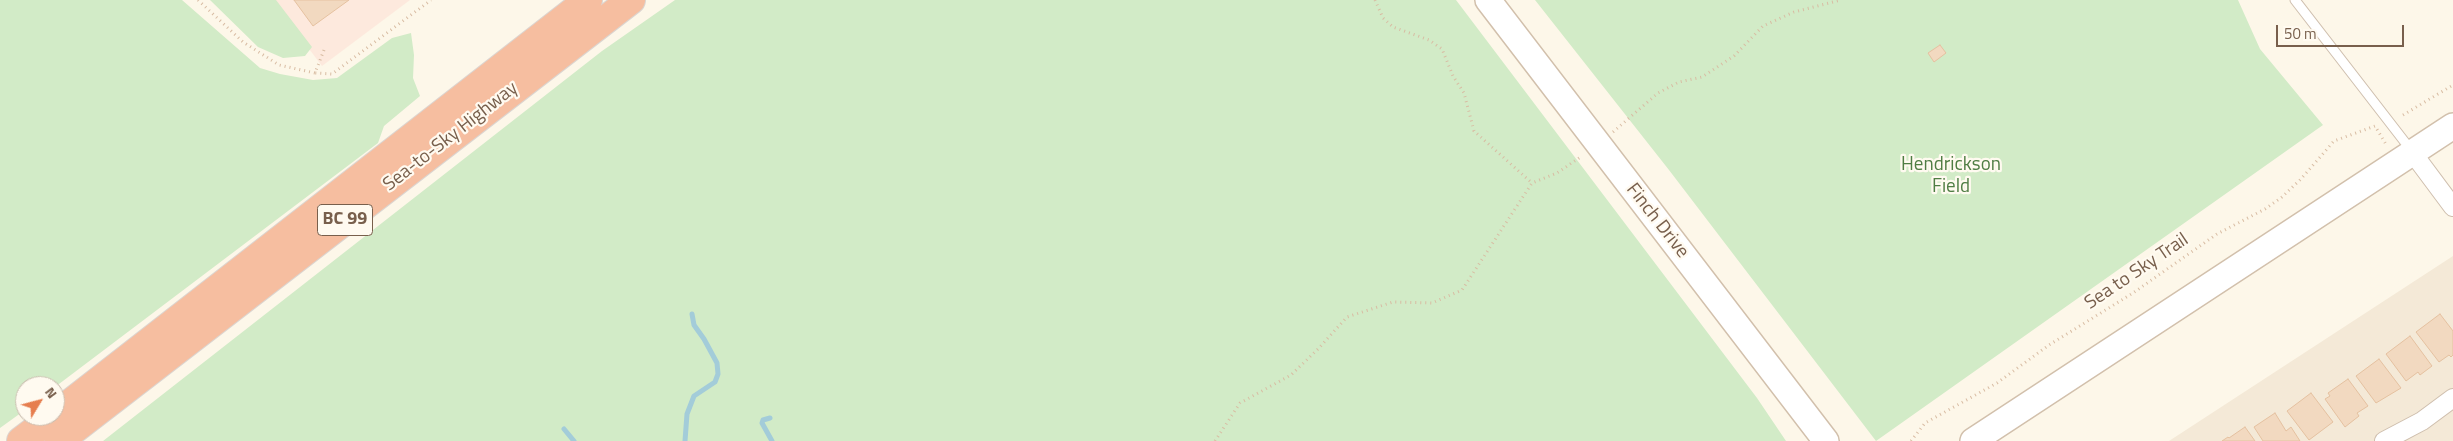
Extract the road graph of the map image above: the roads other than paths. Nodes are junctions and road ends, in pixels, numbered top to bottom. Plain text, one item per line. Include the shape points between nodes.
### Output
1 (588, 0) edge
2 (631, 0) edge
3 (1488, 0) edge
4 (2296, 0) edge
5 (2453, 126) edge
6 (2401, 152) junction
7 (2453, 207) edge
8 (2453, 398) edge
9 (65, 406) edge
10 (40, 426) edge
11 (21, 441) edge
12 (59, 441) edge
13 (1826, 441) edge
14 (1973, 441) edge
15 (2384, 441) edge

1 - 9 highway, Sea-to-Sky Highway / BC 99
2 - 12 highway, Sea-to-Sky Highway / BC 99
3 - 13 street, Finch Drive
4 - 6 lane
5 - 6 street
6 - 7 street
6 - 14 street
8 - 15 street via 2422,421
10 - 11 highway, Sea-to-Sky Highway / BC 99

